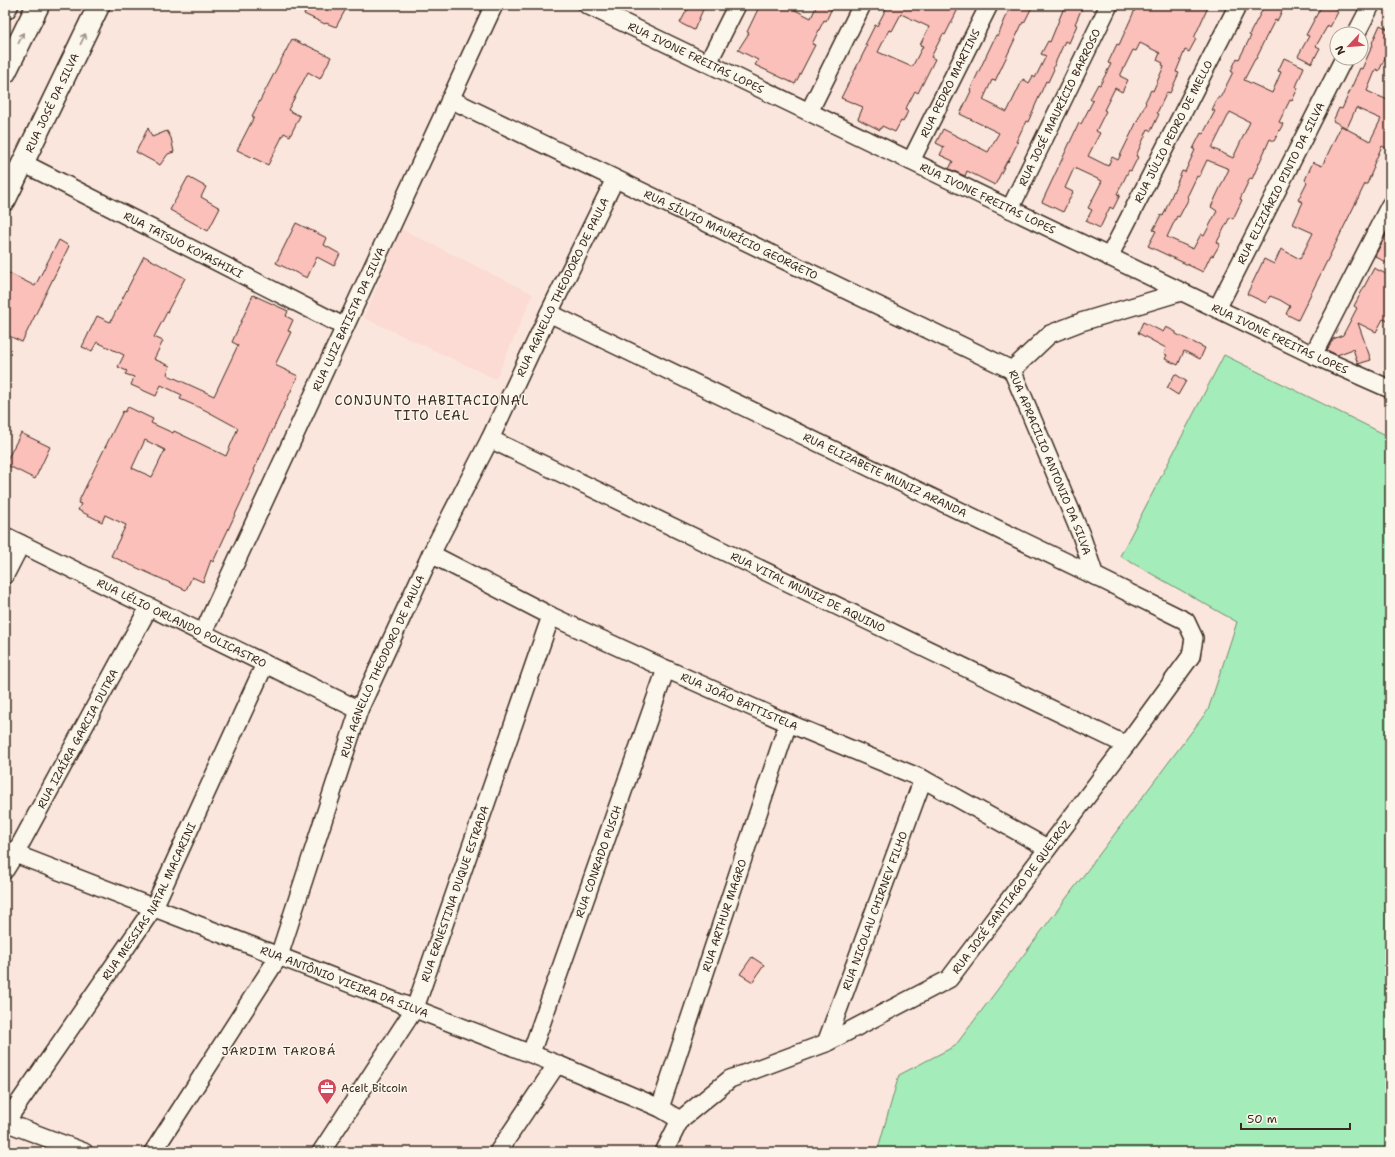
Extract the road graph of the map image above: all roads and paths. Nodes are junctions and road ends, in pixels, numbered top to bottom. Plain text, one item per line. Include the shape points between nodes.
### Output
1 (7, 5) edge
2 (38, 5) edge
3 (99, 5) edge
4 (494, 5) edge
5 (587, 5) edge
6 (737, 5) edge
7 (862, 5) edge
8 (989, 5) edge
9 (1109, 5) edge
10 (1238, 5) edge
11 (1371, 5) edge
12 (5, 8) edge
13 (611, 10) edge
14 (1360, 26) edge
15 (708, 63) junction
16 (1340, 66) edge
17 (5, 72) edge
18 (450, 99) junction
19 (809, 112) junction
20 (911, 161) junction
21 (23, 163) junction
22 (615, 178) junction
23 (5, 200) edge
24 (1390, 205) edge
25 (1010, 209) junction
26 (1109, 257) junction
27 (1181, 292) junction
28 (1216, 309) junction
29 (549, 313) junction
30 (345, 327) junction
31 (1313, 355) junction
32 (1012, 370) junction
33 (1390, 389) edge
34 (490, 438) junction
35 (5, 536) edge
36 (21, 544) junction
37 (431, 554) junction
38 (5, 575) edge
39 (1095, 576) junction
40 (149, 607) junction
41 (551, 616) junction
42 (203, 633) junction
43 (1191, 656) joint
44 (265, 664) junction
45 (666, 669) junction
46 (359, 710) junction
47 (788, 723) junction
48 (1126, 745) junction
49 (924, 779) junction
50 (1048, 848) junction
51 (10, 852) edge
52 (5, 870) edge
53 (154, 907) junction
54 (279, 956) junction
55 (415, 1008) junction
56 (826, 1042) junction
57 (531, 1053) junction
58 (557, 1064) junction
59 (660, 1108) junction
60 (680, 1120) junction
61 (5, 1122) edge
62 (84, 1152) edge
63 (153, 1152) edge
64 (321, 1152) edge
65 (498, 1152) edge
66 (664, 1152) edge

1 - 12 highway
17 -> 2 highway
21 -> 3 street, RUA JOSÉ DA SILVA
4 - 18 street, RUA LUIZ BATISTA DA SILVA
5 - 13 street, RUA IVONE FREITAS LOPES
6 - 15 street
7 - 19 street
8 - 20 street, RUA PEDRO MARTINS
9 - 25 street, RUA JOSÉ MAURÍCIO BARROSO
10 - 26 street, RUA JÚLIO PEDRO DE MELLO
11 - 14 street
13 - 15 street, RUA IVONE FREITAS LOPES
15 - 19 street, RUA IVONE FREITAS LOPES
16 - 28 street, RUA ELIZIÁRIO PINTO DA SILVA
18 - 22 street, RUA SÍLVIO MAURÍCIO GEORGETO
18 - 30 street, RUA LUIZ BATISTA DA SILVA
19 - 20 street, RUA IVONE FREITAS LOPES
20 - 25 street, RUA IVONE FREITAS LOPES
21 - 23 street, RUA JOSÉ DA SILVA
21 - 30 street, RUA TATSUO KOYASHIKI
22 - 29 street, RUA AGNELLO THEODORO DE PAULA
22 - 32 street, RUA SÍLVIO MAURÍCIO GEORGETO
24 - 31 street
25 - 26 street, RUA IVONE FREITAS LOPES
26 - 27 street, RUA IVONE FREITAS LOPES
27 - 28 street, RUA IVONE FREITAS LOPES
27 - 32 street, RUA APRACILIO ANTONIO DA SILVA via 1050,334
28 - 31 street, RUA IVONE FREITAS LOPES
29 - 34 street, RUA AGNELLO THEODORO DE PAULA
29 - 39 street, RUA ELIZABETE MUNIZ ARANDA
30 - 42 street, RUA LUIZ BATISTA DA SILVA
31 - 33 street, RUA IVONE FREITAS LOPES
32 - 39 street, RUA APRACILIO ANTONIO DA SILVA via 1082,535
34 - 37 street, RUA AGNELLO THEODORO DE PAULA
34 - 48 street, RUA VITAL MUNIZ DE AQUINO
35 - 36 street, RUA LÉLIO ORLANDO POLICASTRO
36 - 38 street
36 - 40 street, RUA LÉLIO ORLANDO POLICASTRO
37 - 41 street, RUA JOÃO BATTISTELA
37 - 46 street, RUA AGNELLO THEODORO DE PAULA
39 - 43 street, RUA ELIZABETE MUNIZ ARANDA via 1186,621 1194,638
40 - 42 street, RUA LÉLIO ORLANDO POLICASTRO
40 - 51 street, RUA IZAÍRA GARCIA DUTRA
41 - 45 street, RUA JOÃO BATTISTELA
41 - 55 street, RUA ERNESTINA DUQUE ESTRADA
42 - 44 street, RUA LÉLIO ORLANDO POLICASTRO
43 - 48 street, RUA JOSÉ SANTIAGO DE QUEIROZ
44 - 46 street, RUA LÉLIO ORLANDO POLICASTRO
44 - 53 street, RUA MESSIAS NATAL MACARINI
45 - 47 street, RUA JOÃO BATTISTELA
45 - 57 street, RUA CONRADO PUSCH
46 - 54 street, RUA AGNELLO THEODORO DE PAULA
47 - 49 street, RUA JOÃO BATTISTELA
47 - 59 street, RUA ARTHUR MAGRO
48 - 50 street, RUA JOSÉ SANTIAGO DE QUEIROZ
49 - 50 street, RUA JOÃO BATTISTELA
49 - 56 street, RUA NICOLAU CHIRNEV FILHO
50 - 56 street, RUA JOSÉ SANTIAGO DE QUEIROZ via 949,979
51 - 52 street, RUA IZAÍRA GARCIA DUTRA
51 - 53 street, RUA ANTÔNIO VIEIRA DA SILVA
53 - 54 street, RUA ANTÔNIO VIEIRA DA SILVA
53 - 61 street, RUA MESSIAS NATAL MACARINI
54 - 55 street, RUA ANTÔNIO VIEIRA DA SILVA
54 - 63 street, RUA AGNELLO THEODORO DE PAULA
55 - 57 street, RUA ANTÔNIO VIEIRA DA SILVA
55 - 64 street, RUA ERNESTINA DUQUE ESTRADA
56 - 60 street, RUA JOSÉ SANTIAGO DE QUEIROZ via 730,1079
57 - 58 street, RUA ANTÔNIO VIEIRA DA SILVA
58 - 59 street, RUA ANTÔNIO VIEIRA DA SILVA
58 - 65 street
59 - 60 street, RUA ANTÔNIO VIEIRA DA SILVA
60 - 66 street, RUA JOSÉ SANTIAGO DE QUEIROZ
61 - 62 street

